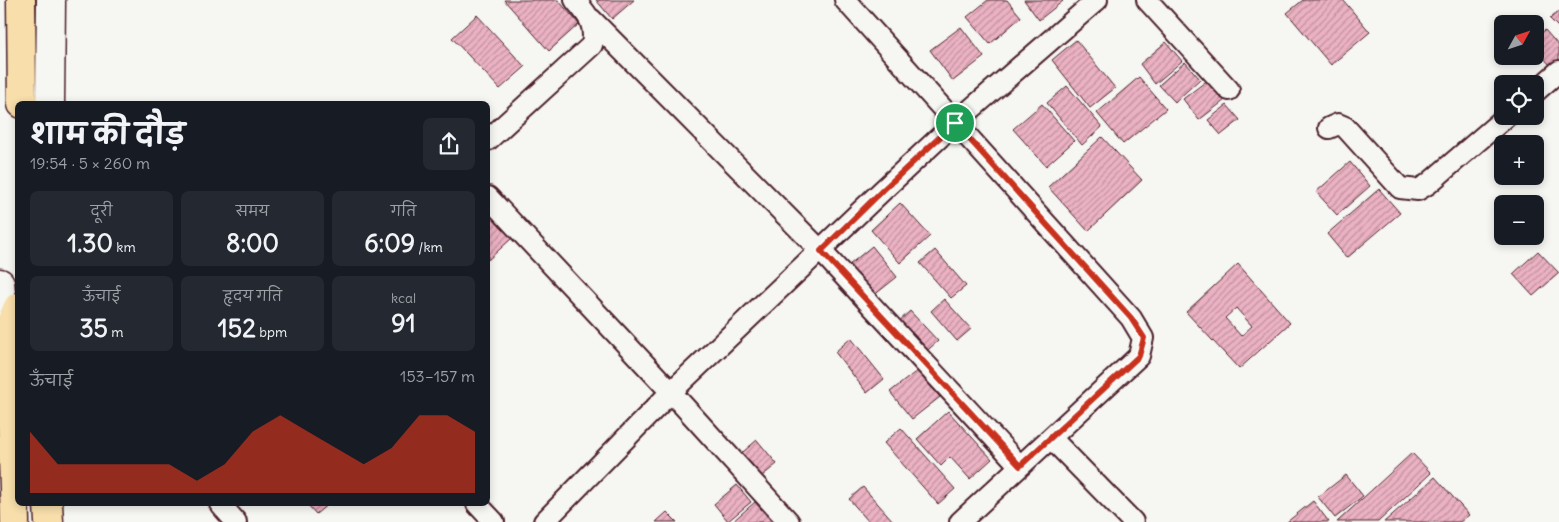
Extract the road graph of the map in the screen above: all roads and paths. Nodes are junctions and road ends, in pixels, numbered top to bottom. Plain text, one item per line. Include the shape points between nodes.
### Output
1 (21, 0) edge
2 (51, 0) edge
3 (575, 0) edge
4 (845, 0) edge
5 (1097, 0) edge
6 (1148, 0) edge
7 (590, 19) junction
8 (1559, 72) edge
9 (1544, 84) edge
10 (1229, 90) dead end
11 (22, 101) edge
12 (50, 101) edge
13 (955, 123) junction
14 (1497, 125) edge
15 (1329, 128) dead end
16 (490, 138) edge
17 (490, 198) edge
18 (821, 251) junction
19 (0, 283) edge
20 (13, 317) edge
21 (671, 392) junction
22 (6, 416) edge
23 (1051, 438) junction
24 (1020, 466) junction
25 (48, 506) edge
26 (222, 506) edge
27 (479, 506) edge
28 (15, 522) edge
29 (49, 522) edge
30 (236, 522) edge
31 (494, 522) edge
32 (544, 522) edge
33 (790, 522) edge
34 (960, 522) edge
35 (1133, 522) edge

1 - 11 highway
2 - 12 main road
3 - 7 street
4 - 13 street
5 - 13 street
6 - 10 street
7 - 16 street via 594,33 592,44
7 - 18 street
8 - 9 street
13 - 18 street
13 - 23 street via 1131,318 1144,338 1139,356
14 - 15 street via 1418,190 1400,188 1346,127 1338,124
17 - 21 street
18 - 21 street
18 - 24 street
19 - 20 main road via 2,304
20 - 22 highway
21 - 32 street
21 - 33 street
22 - 28 highway
23 - 24 street
23 - 35 street
24 - 34 street
25 - 29 highway
26 - 30 street
27 - 31 street

